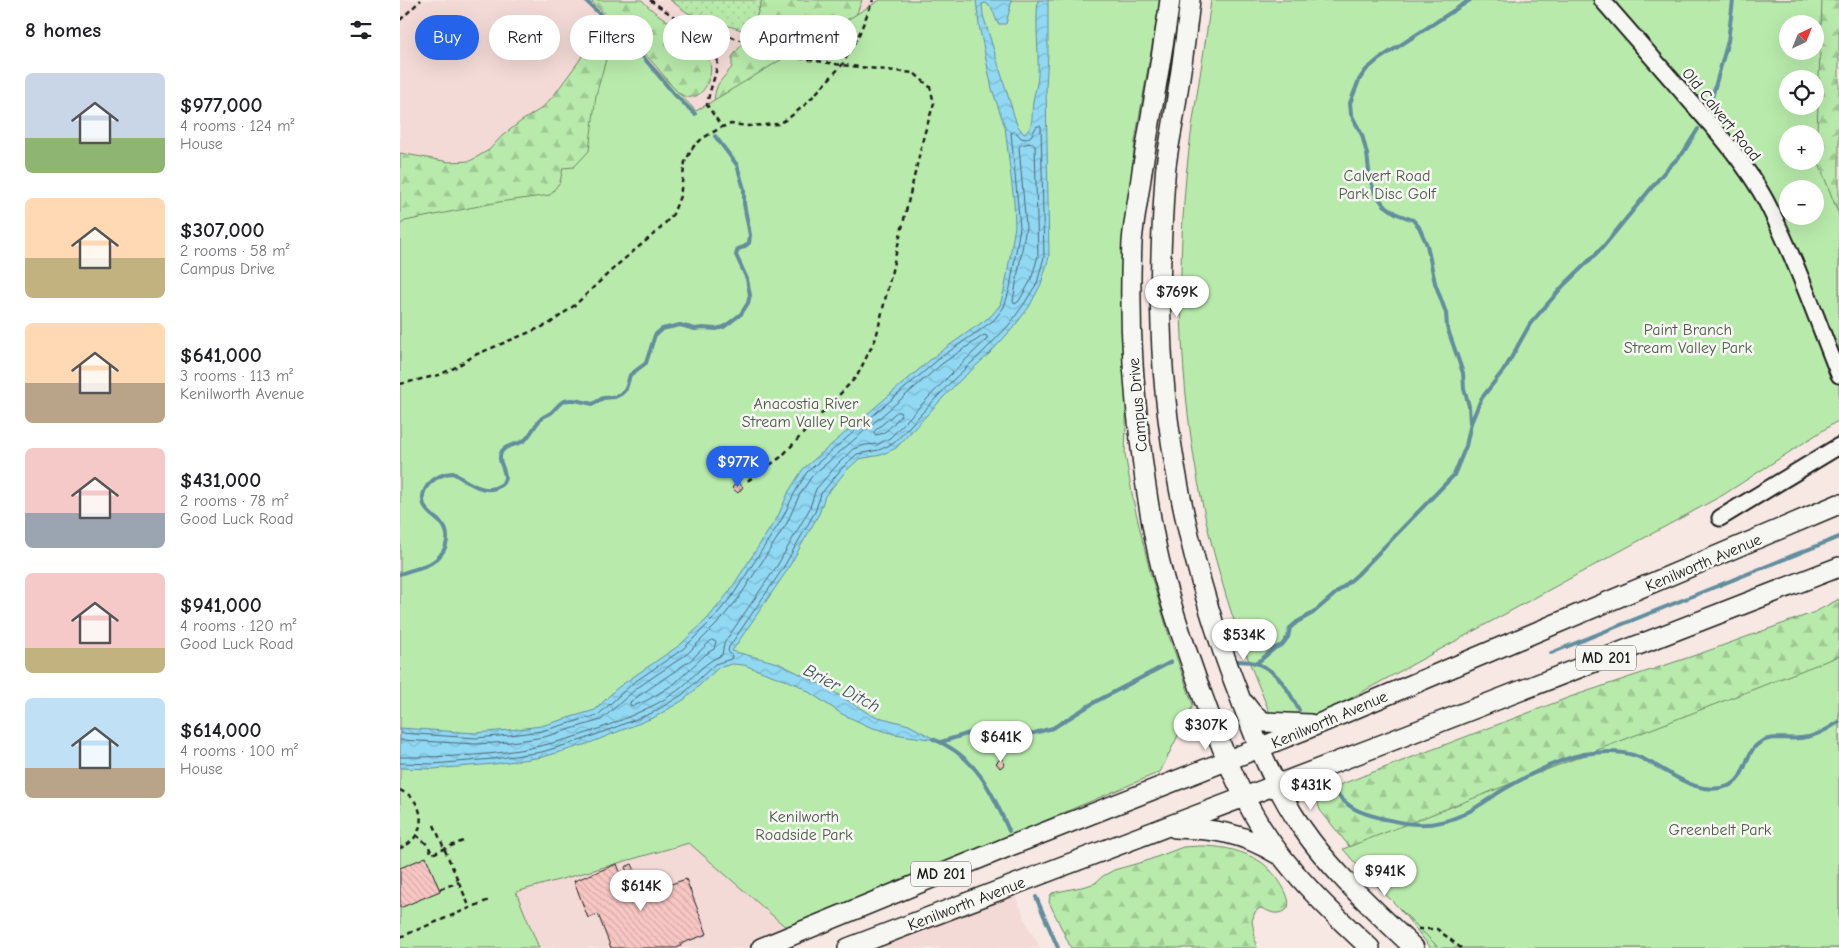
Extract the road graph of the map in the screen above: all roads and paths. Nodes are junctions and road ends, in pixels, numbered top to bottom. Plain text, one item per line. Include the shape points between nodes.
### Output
1 (421, 0) edge
2 (650, 0) edge
3 (873, 0) edge
4 (1170, 0) edge
5 (1190, 0) edge
6 (1602, 0) edge
7 (671, 15) edge
8 (400, 20) edge
9 (730, 36) edge
10 (719, 60) edge
11 (842, 65) junction
12 (721, 127) junction
13 (1839, 375) edge
14 (400, 384) edge
15 (1839, 446) edge
16 (746, 482) dead end
17 (1839, 504) edge
18 (1720, 518) dead end
19 (1839, 567) edge
20 (1240, 698) junction
21 (1319, 724) junction
22 (1259, 748) junction
23 (1228, 761) junction
24 (1276, 784) junction
25 (400, 790) edge
26 (1244, 796) junction
27 (434, 825) dead end
28 (1165, 827) junction
29 (416, 835) junction
30 (463, 841) dead end
31 (400, 848) edge
32 (444, 848) junction
33 (1283, 857) junction
34 (459, 882) junction
35 (440, 890) dead end
36 (489, 900) dead end
37 (470, 908) junction
38 (1394, 929) junction
39 (400, 937) edge
40 (761, 948) edge
41 (848, 948) edge
42 (1370, 948) edge
43 (1414, 948) edge
44 (1461, 948) edge

1 - 8 path
2 - 7 path
3 - 11 path
4 - 23 main road, Campus Drive via 1132,240 1134,389 1145,487 1162,570 1185,648
5 - 20 main road, Campus Drive via 1165,173 1161,328 1168,414 1178,480 1209,612
6 - 13 street, Old Calvert Road via 1719,134 1760,191 1787,246
9 - 11 path via 785,56
10 - 12 path via 707,105
11 - 12 path via 806,104 779,124
11 - 16 path via 914,73 930,87 934,103 876,338 857,376 781,457
12 - 14 path via 693,147 685,162 680,196 673,214 575,305 549,324 475,355 456,367
15 - 18 street
17 - 21 main road, Kenilworth Avenue / MD 201
19 - 24 main road, Kenilworth Avenue / MD 201
20 - 21 main road via 1264,722
20 - 22 main road, Campus Drive
21 - 22 main road, Kenilworth Avenue / MD 201
22 - 23 main road, Kenilworth Avenue / MD 201
22 - 24 main road, Campus Drive
23 - 26 main road, Campus Drive
23 - 40 main road, Kenilworth Avenue / MD 201
24 - 26 main road, Kenilworth Avenue / MD 201
24 - 38 main road, Campus Drive via 1321,853
25 - 29 path via 410,796 418,808 421,817
26 - 28 main road, Kenilworth Avenue / MD 201
26 - 33 main road, Campus Drive
27 - 32 path
28 - 33 main road via 1222,831 1258,843
28 - 41 main road, Kenilworth Avenue / MD 201
29 - 31 path
29 - 32 path via 428,845 432,854
30 - 32 path
32 - 34 path
33 - 42 main road
34 - 35 path
34 - 37 path
36 - 37 path
37 - 39 path
38 - 43 main road, Campus Drive
38 - 44 path via 1438,929

